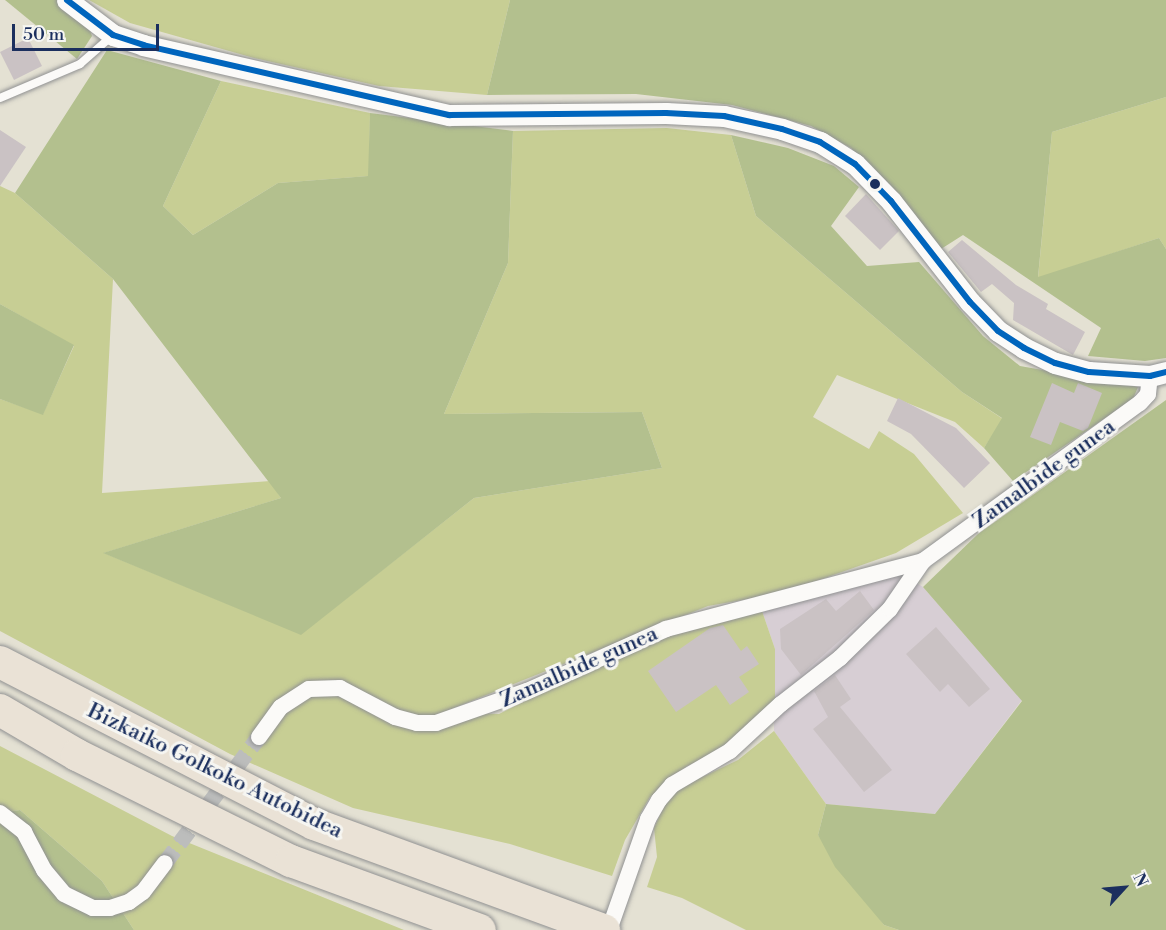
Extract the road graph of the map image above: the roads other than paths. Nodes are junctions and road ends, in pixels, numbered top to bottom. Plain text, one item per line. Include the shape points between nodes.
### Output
1 (67, 0) edge
2 (113, 34) junction
3 (0, 98) edge
4 (1158, 374) edge
5 (923, 561) junction
6 (0, 662) edge
7 (0, 710) edge
8 (259, 737) tunnel mouth
9 (0, 813) edge
10 (165, 863) tunnel mouth
11 (480, 930) edge
12 (604, 930) edge
13 (609, 930) edge

1 - 2 street, Zamalbide gunea
2 - 3 lane via 80,64
2 - 4 street, Zamalbide gunea via 180,56 449,115 666,113 724,116 782,129 820,142 855,164 891,201 970,302 998,331 1055,363 1089,372
4 - 5 street, Zamalbide gunea via 1140,403
5 - 8 street, Zamalbide gunea via 666,629 527,691 436,723 395,717 340,688 309,689 281,706
5 - 13 street, Zamalbide gunea via 890,609 840,658 729,751 672,785 648,819
6 - 12 highway, Bizkaiko Golkoko Autobidea via 314,824
7 - 11 highway, Bizkaiko Golkoko Autobidea via 77,755 291,861
9 - 10 street via 24,832 44,870 64,894 93,908 129,902 143,892

